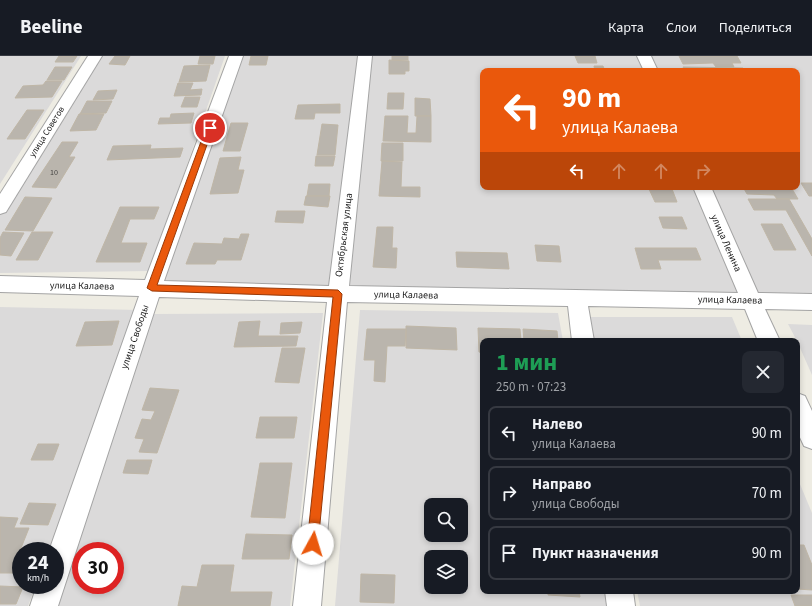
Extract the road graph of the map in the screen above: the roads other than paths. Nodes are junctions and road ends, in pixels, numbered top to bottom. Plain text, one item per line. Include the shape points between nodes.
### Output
1 (95, 56) edge
2 (236, 56) edge
3 (365, 56) edge
4 (644, 56) edge
5 (650, 68) edge
6 (703, 190) edge
7 (710, 190) edge
8 (0, 208) edge
9 (0, 284) edge
10 (152, 288) junction
11 (338, 294) junction
12 (578, 299) junction
13 (751, 300) junction
14 (812, 302) edge
15 (584, 338) edge
16 (768, 338) edge
17 (800, 411) edge
18 (812, 438) edge
19 (64, 547) edge
20 (48, 594) edge
21 (619, 594) edge
22 (44, 606) edge
23 (306, 606) edge
24 (621, 606) edge

1 - 8 street, улица Советов
2 - 10 street, улица Свободы
3 - 11 street, Октябрьская улица
4 - 5 street
6 - 13 street, улица Ленина
7 - 13 street, улица Ленина
9 - 10 street, улица Калаева
10 - 11 street, улица Калаева
10 - 19 street, улица Свободы
11 - 12 street, улица Калаева
11 - 23 street, Октябрьская улица
12 - 13 street, улица Калаева
12 - 15 street
13 - 14 street, улица Калаева
13 - 16 street, улица Ленина
17 - 18 street
20 - 22 street
21 - 24 street

